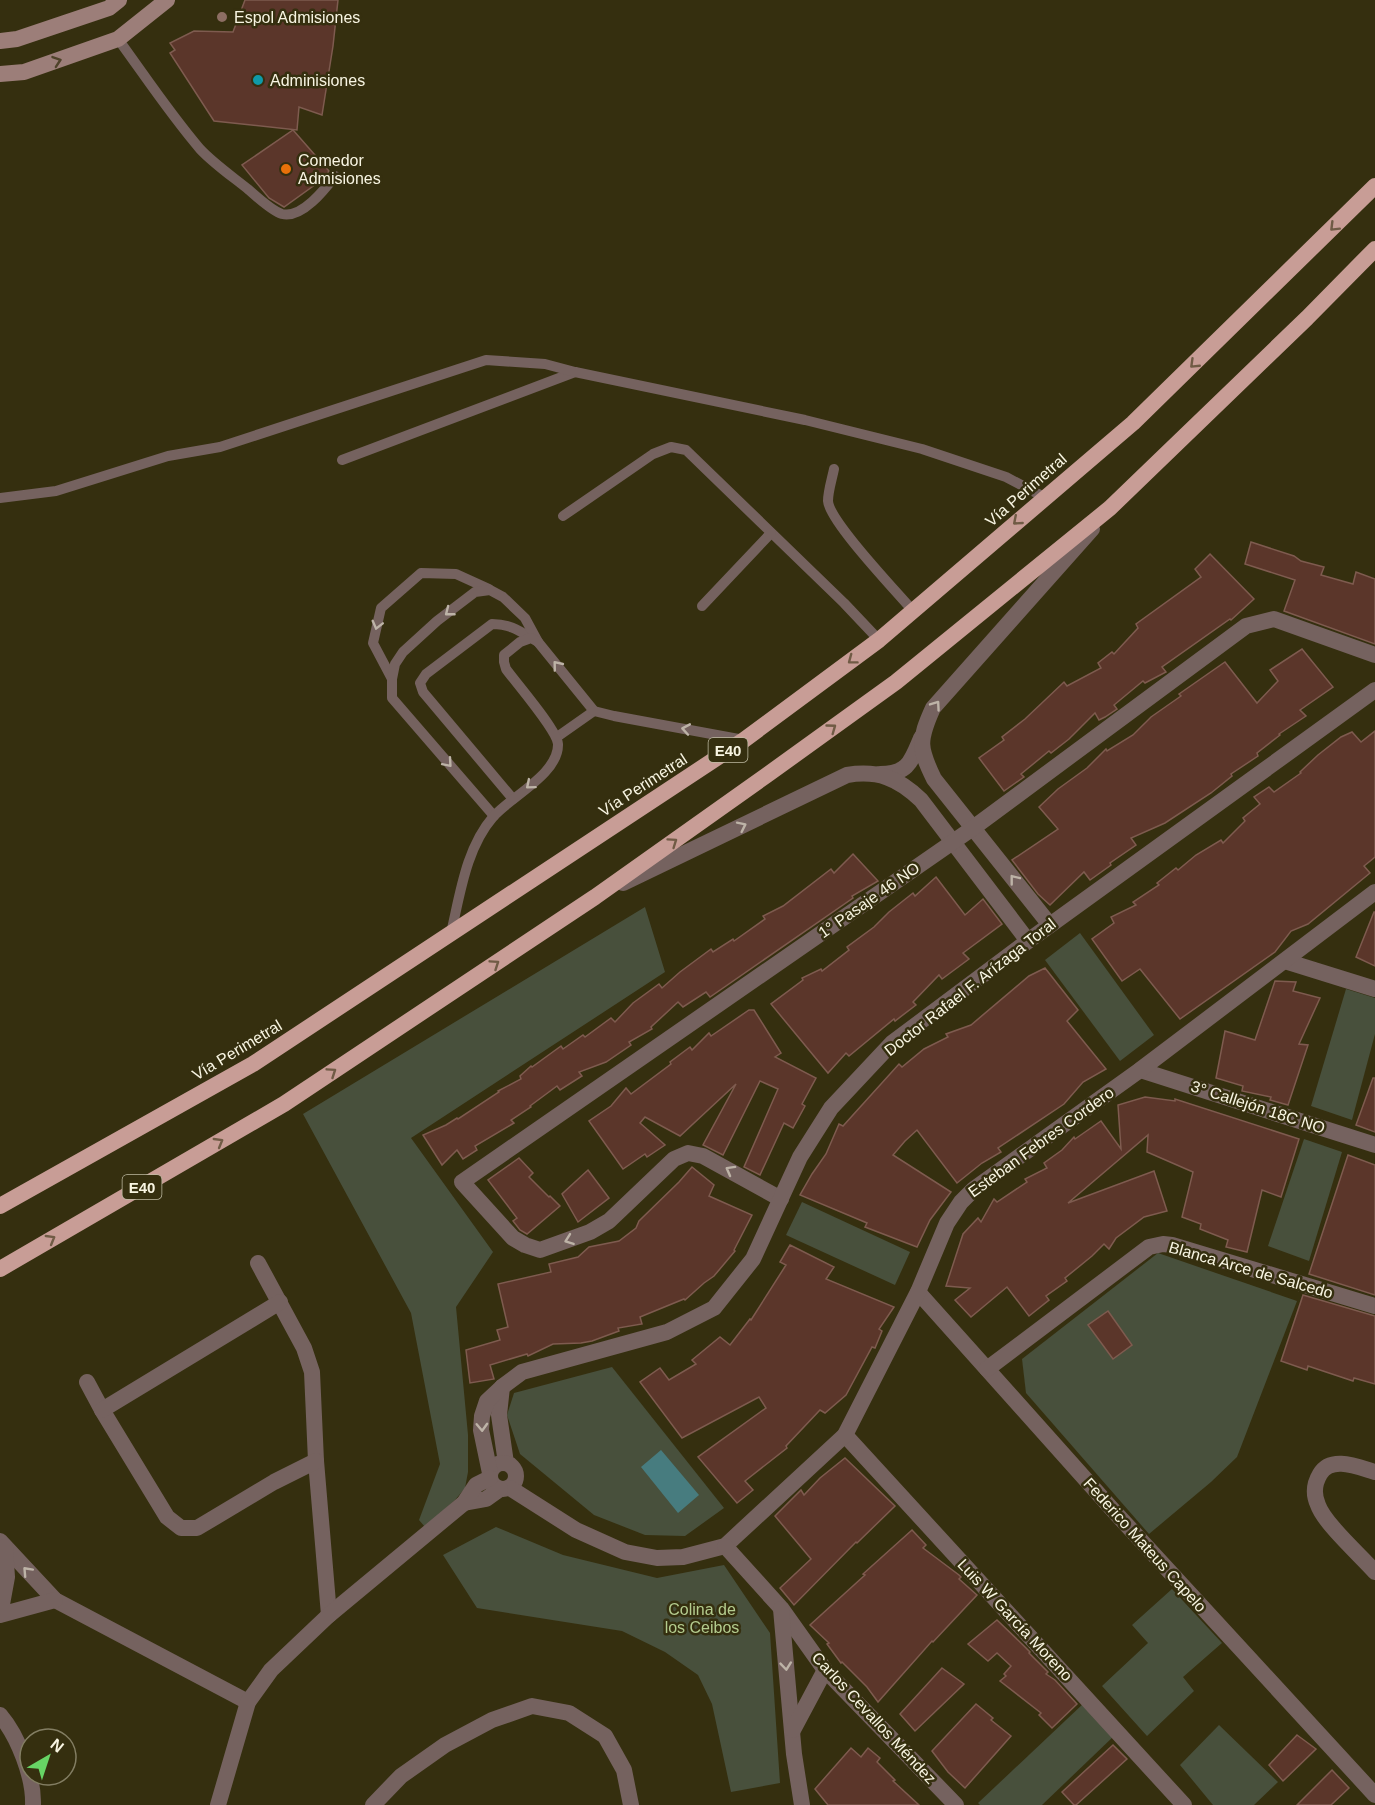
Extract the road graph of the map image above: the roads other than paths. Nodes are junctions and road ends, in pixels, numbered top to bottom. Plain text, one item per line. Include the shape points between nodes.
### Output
1 (118, 0) edge
2 (167, 0) edge
3 (118, 39) junction
4 (0, 41) edge
5 (0, 75) edge
6 (336, 176) dead end
7 (1375, 186) edge
8 (1375, 249) edge
9 (575, 372) junction
10 (342, 460) dead end
11 (834, 469) dead end
12 (1044, 497) junction
13 (0, 498) edge
14 (1110, 508) junction
15 (563, 516) dead end
16 (771, 533) junction
17 (490, 590) junction
18 (702, 606) dead end
19 (913, 611) junction
20 (534, 640) junction
21 (879, 640) junction
22 (1375, 655) edge
23 (392, 679) junction
24 (1375, 690) edge
25 (594, 711) junction
26 (926, 727) junction
27 (557, 737) junction
28 (744, 740) junction
29 (873, 774) junction
30 (513, 800) junction
31 (494, 816) junction
32 (973, 828) junction
33 (952, 843) junction
34 (1375, 892) edge
35 (595, 897) junction
36 (1050, 925) junction
37 (451, 933) junction
38 (1028, 941) junction
39 (1285, 961) junction
40 (1375, 989) edge
41 (1140, 1070) junction
42 (1375, 1145) edge
43 (781, 1199) junction
44 (0, 1206) edge
45 (258, 1263) dead end
46 (0, 1269) edge
47 (918, 1292) junction
48 (280, 1302) junction
49 (1375, 1306) edge
50 (987, 1369) junction
51 (87, 1382) dead end
52 (502, 1387) junction
53 (102, 1410) junction
54 (845, 1435) junction
55 (316, 1461) junction
56 (506, 1463) junction
57 (1375, 1472) edge
58 (498, 1482) junction
59 (3, 1544) edge
60 (725, 1546) junction
61 (1375, 1572) edge
62 (55, 1600) junction
63 (781, 1608) junction
64 (0, 1615) edge
65 (329, 1615) junction
66 (825, 1670) junction
67 (249, 1702) junction
68 (0, 1715) edge
69 (793, 1730) junction
70 (1375, 1795) edge
71 (33, 1805) edge
72 (218, 1805) edge
73 (373, 1805) edge
74 (631, 1805) edge
75 (802, 1805) edge
76 (956, 1805) edge
77 (1184, 1805) edge

1 - 4 main road via 109,8 17,39
2 - 3 main road
5 -> 3 main road via 24,72
3 - 6 lane via 201,150 282,214 310,205
7 -> 12 highway, Vía Perimetral / E40 via 1133,423
8 - 14 highway, E40
9 - 10 lane
9 - 12 lane via 922,449 1006,477
9 - 13 lane via 545,363 486,360 219,447 168,456 56,491
11 - 19 lane via 828,502 833,515
12 -> 19 highway, Vía Perimetral / E40
26 -> 14 street via 943,696
35 -> 14 highway, E40 via 896,681
15 - 16 lane via 653,454 671,447 686,450
16 - 18 lane
16 - 21 lane
17 - 20 lane via 525,618
17 -> 23 lane via 475,592 437,621 403,652
17 -> 23 lane via 456,574 421,573 403,588 381,608 373,643
19 - 21 highway, Vía Perimetral / E40
25 -> 20 lane
20 - 27 lane via 520,642 504,655 504,662
20 - 30 lane via 514,627 492,624 426,674 420,683 423,692
21 -> 28 highway, Vía Perimetral / E40
22 - 32 street, 1° Pasaje 46 NO via 1274,619 1246,626
23 -> 31 lane via 392,698
24 - 36 street, Doctor Rafael F. Arízaga Toral
25 - 27 lane
28 -> 25 lane
26 - 29 street via 907,767 901,772
26 - 32 street via 923,754 934,779
27 -> 30 lane via 557,752 551,766
28 - 37 highway, Vía Perimetral / E40
29 - 33 street via 900,783 915,795
35 -> 29 street via 847,775
30 - 31 lane
31 - 37 lane via 474,847
32 - 33 street, 1° Pasaje 46 NO
36 -> 32 street
33 - 38 street
43 -> 33 street, 1° Pasaje 46 NO via 703,1156 688,1153 674,1159 609,1221 540,1250 513,1238 462,1182
34 - 39 street, Esteban Febres Cordero
46 -> 35 highway, E40 via 284,1104
36 - 38 street, Doctor Rafael F. Arízaga Toral
37 - 44 highway, Vía Perimetral / E40 via 253,1064
38 - 43 street, Doctor Rafael F. Arízaga Toral via 892,1044 831,1108 800,1157
39 - 40 street
39 - 41 street, Esteban Febres Cordero
41 - 42 street, 3° Callejón 18C NO
41 - 47 street, Esteban Febres Cordero via 961,1202 947,1222
43 - 52 street, Doctor Rafael F. Arízaga Toral via 753,1259 714,1308 666,1332 522,1372
45 - 48 street
47 - 50 street, Federico Mateus Capelo
47 - 54 street, Esteban Febres Cordero
48 - 53 street
48 - 55 street via 312,1372
49 - 50 street, Blanca Arce de Salcedo via 1172,1245 1156,1245
50 - 70 street, Federico Mateus Capelo
51 - 53 street
52 - 56 street via 499,1415
52 -> 58 street, Doctor Rafael F. Arízaga Toral via 487,1401 481,1430
53 - 55 street via 167,1517 182,1528 197,1528
54 - 60 street, Esteban Febres Cordero
54 - 77 street, Luis W García Moreno
55 - 65 street
56 - 58 street via 496,1465
56 - 58 street via 517,1474 516,1479
57 - 61 street via 1347,1464 1330,1465 1316,1479 1314,1491 1318,1506 1331,1524
58 - 60 street via 576,1530 625,1552 657,1558 683,1557
58 - 65 street via 486,1498 464,1503
62 -> 59 street
59 - 64 street via 8,1577
60 - 63 street, Carlos Cevallos Méndez
62 - 64 street
62 - 67 street
63 - 66 street, Carlos Cevallos Méndez
63 -> 69 street
65 - 67 street via 271,1670
66 - 69 street
66 - 76 street, Carlos Cevallos Méndez
67 - 72 street
68 - 71 street via 27,1769
69 - 75 street
73 - 74 street via 401,1776 445,1745 492,1720 532,1706 569,1713 605,1736 624,1770

